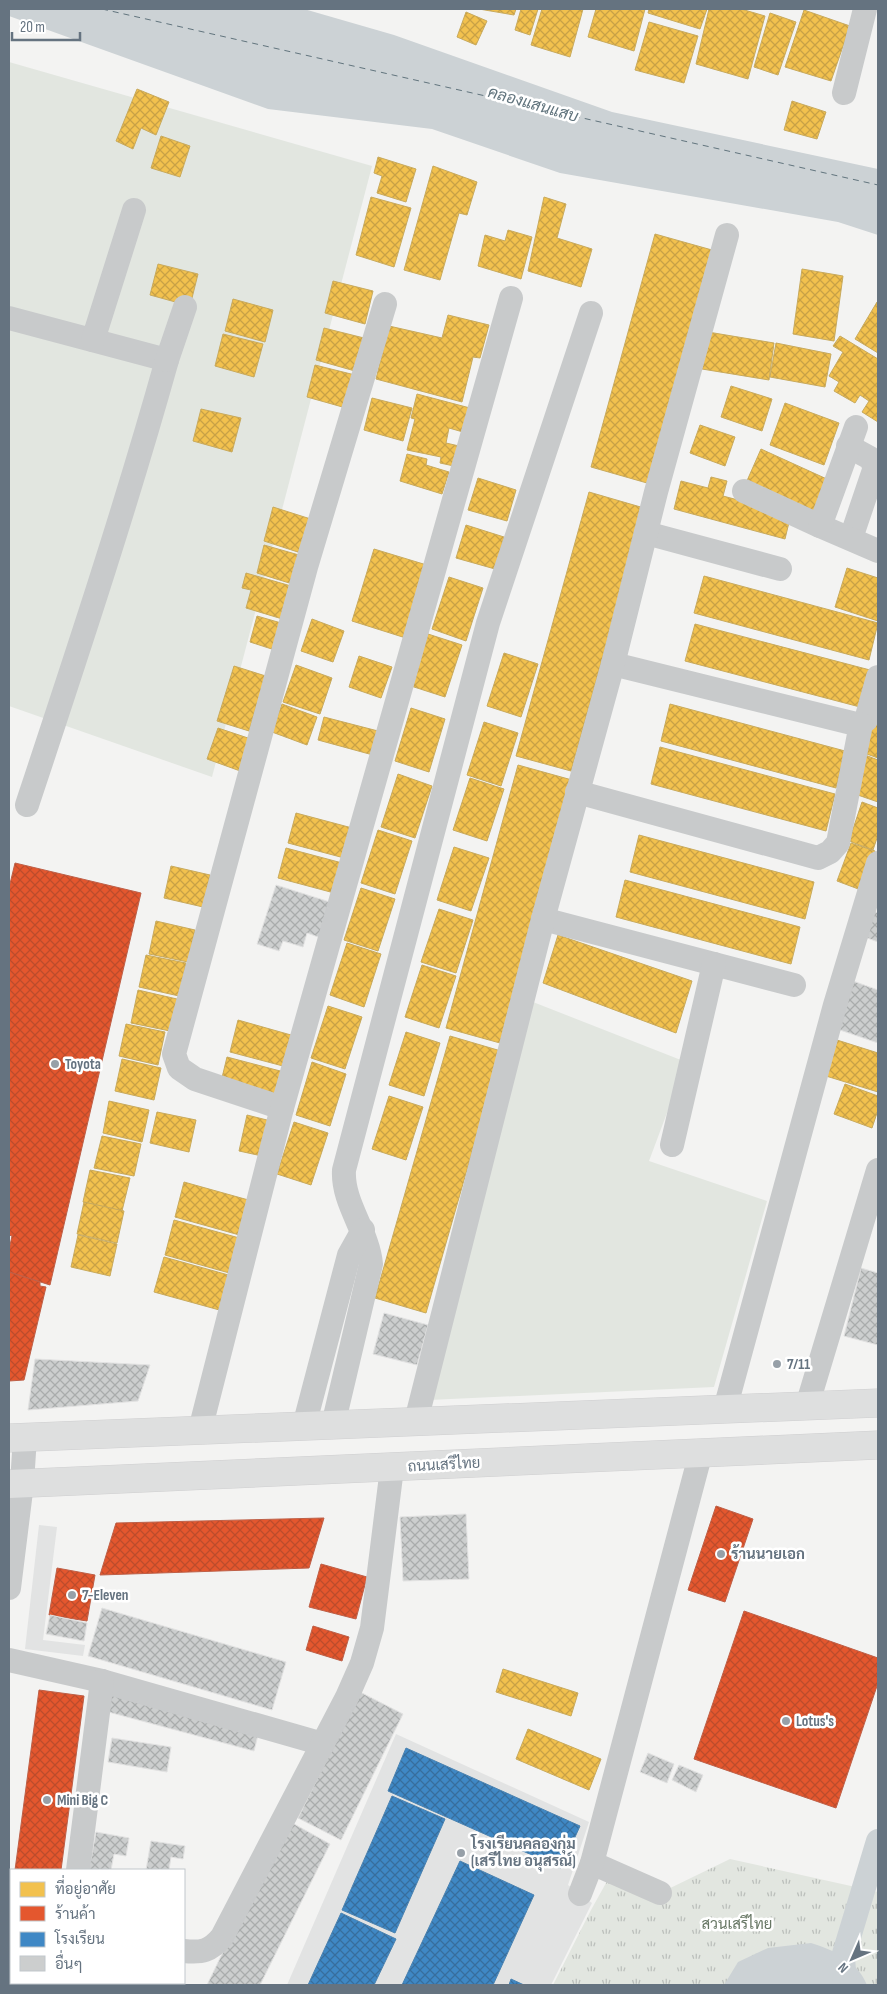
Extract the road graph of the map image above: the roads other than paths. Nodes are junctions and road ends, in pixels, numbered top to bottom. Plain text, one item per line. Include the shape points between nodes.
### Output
1 (865, 9) edge
2 (844, 93) dead end
3 (134, 210) dead end
4 (727, 235) dead end
5 (511, 298) dead end
6 (385, 304) dead end
7 (184, 307) dead end
8 (591, 313) dead end
9 (9, 318) edge
10 (93, 340) junction
11 (167, 360) junction
12 (744, 491) dead end
13 (820, 526) junction
14 (646, 533) junction
15 (851, 538) junction
16 (878, 551) edge
17 (780, 569) dead end
18 (613, 664) junction
19 (878, 677) edge
20 (862, 724) junction
21 (577, 792) junction
22 (27, 805) dead end
23 (878, 863) edge
24 (543, 919) junction
25 (714, 964) junction
26 (794, 985) dead end
27 (282, 1108) junction
28 (672, 1145) dead end
29 (878, 1170) edge
30 (362, 1230) junction
31 (324, 1354) junction
32 (347, 1360) junction
33 (878, 1403) edge
34 (807, 1406) junction
35 (725, 1409) junction
36 (416, 1421) junction
37 (333, 1424) junction
38 (304, 1426) junction
39 (200, 1430) junction
40 (17, 1438) edge
41 (878, 1445) edge
42 (701, 1452) junction
43 (392, 1468) junction
44 (15, 1483) edge
45 (9, 1588) edge
46 (9, 1660) edge
47 (102, 1681) junction
48 (323, 1744) junction
49 (592, 1863) junction
50 (78, 1869) edge
51 (660, 1893) dead end
52 (580, 1894) dead end
53 (185, 1951) edge

1 - 2 street
3 - 10 street
4 - 14 street
5 - 27 street
6 - 27 street via 306,566 174,1054 179,1068 195,1079
7 - 11 street
8 - 30 street via 488,623 344,1170 347,1197
9 - 10 street
10 - 11 street
11 - 22 street via 106,566
12 - 13 street
13 - 15 street
13 - 15 street via 852,437 875,467
14 - 17 street
14 - 18 street
15 - 16 street
18 - 20 street
18 - 21 street
19 - 20 street
20 - 21 street via 838,843 818,858
21 - 24 street
23 - 35 street via 835,1005
24 - 25 street
24 - 36 street
25 - 26 street
25 - 28 street
27 - 39 street
29 - 34 street
30 - 31 street via 349,1255
30 - 32 street via 371,1264
31 - 32 street
31 - 38 street
32 - 37 street
33 - 34 main road
34 - 35 main road
35 - 36 main road
36 - 37 main road
37 - 38 main road
38 - 39 main road
39 - 40 main road
40 - 44 street
41 - 42 main road, ถนนเสรีไทย
42 - 43 main road, ถนนเสรีไทย
42 - 49 street
43 - 44 main road, ถนนเสรีไทย
43 - 48 street via 372,1628 362,1663
44 - 45 street
46 - 47 street
47 - 48 street
47 - 50 street
48 - 53 street via 222,1937 214,1947
49 - 51 street
49 - 52 street

